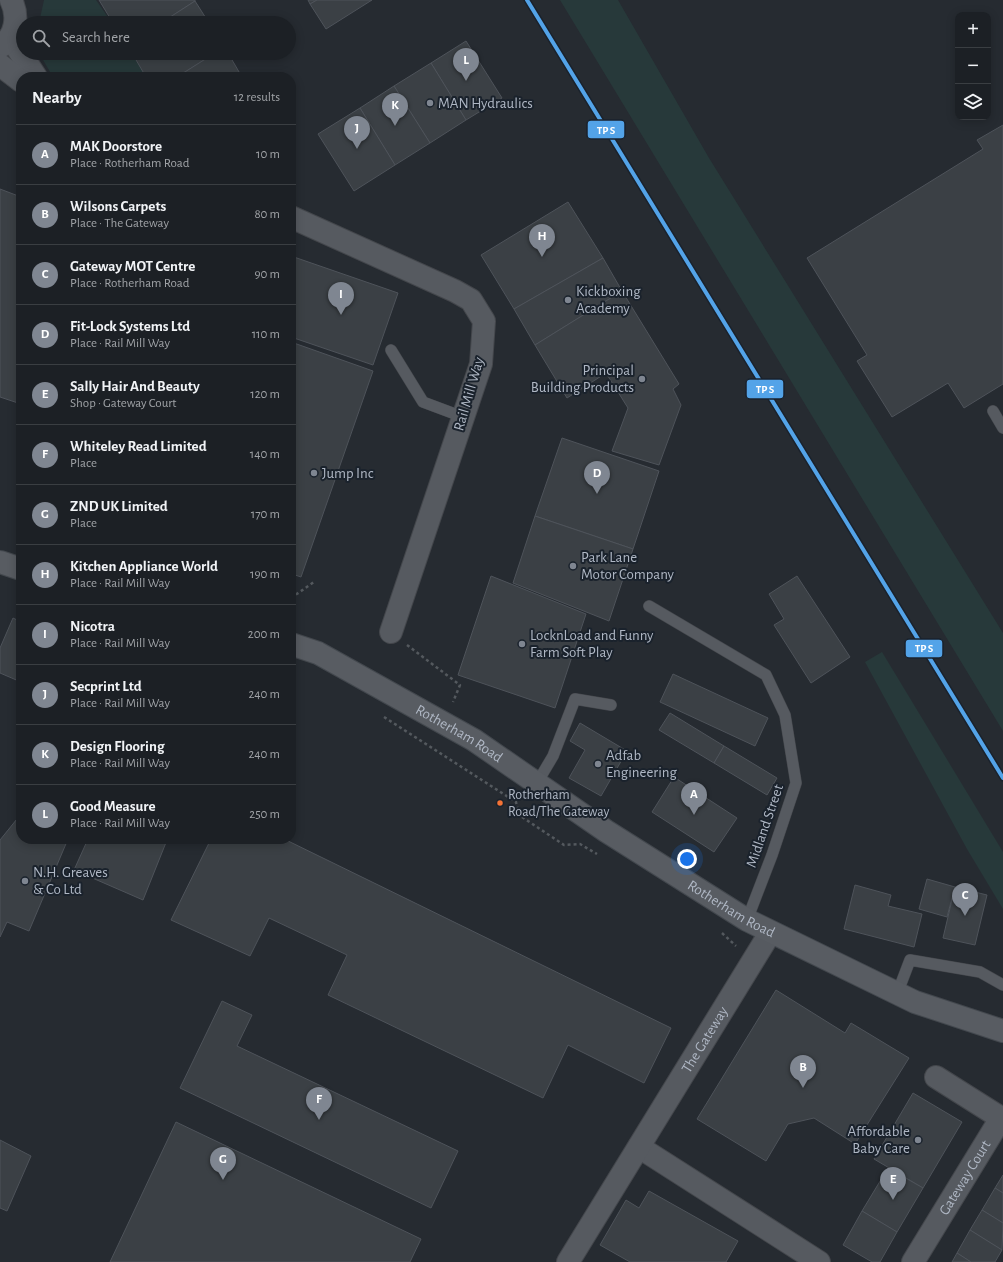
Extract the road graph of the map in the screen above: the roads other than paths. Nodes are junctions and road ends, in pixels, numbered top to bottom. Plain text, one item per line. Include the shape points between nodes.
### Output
1 (17, 5) edge
2 (5, 42) edge
3 (16, 54) edge
4 (21, 60) edge
5 (0, 65) edge
6 (32, 72) edge
7 (16, 77) edge
8 (296, 219) edge
9 (391, 350) dead end
10 (993, 411) dead end
11 (463, 417) junction
12 (1003, 428) edge
13 (0, 562) edge
14 (16, 567) edge
15 (649, 606) dead end
16 (391, 632) road end
17 (296, 646) edge
18 (611, 705) dead end
19 (537, 783) junction
20 (747, 920) junction
21 (770, 933) junction
22 (1003, 985) edge
23 (897, 994) junction
24 (1003, 1031) edge
25 (936, 1077) dead end
26 (639, 1147) junction
27 (568, 1262) edge
28 (819, 1262) edge
29 (913, 1262) edge

1 - 2 street via 15,26
2 - 3 street
4 - 6 street
5 - 7 street
8 - 11 street, Rail Mill Way via 471,300 484,321 481,364
9 - 11 lane via 424,402
10 - 12 lane
11 - 16 street, Rail Mill Way
13 - 14 main road
15 - 20 lane, Midland Street via 766,675 784,715 796,783
17 - 19 main road, Rotherham Road via 318,653 474,740
18 - 19 lane via 575,699 553,756
19 - 20 main road, Rotherham Road via 606,831
20 - 21 main road, Rotherham Road
21 - 23 main road, Rotherham Road
21 - 26 street, The Gateway
22 - 23 lane via 980,972 910,960
23 - 24 main road, Rotherham Road
25 - 29 street, Gateway Court via 1001,1118
26 - 27 street, The Gateway
26 - 28 street

